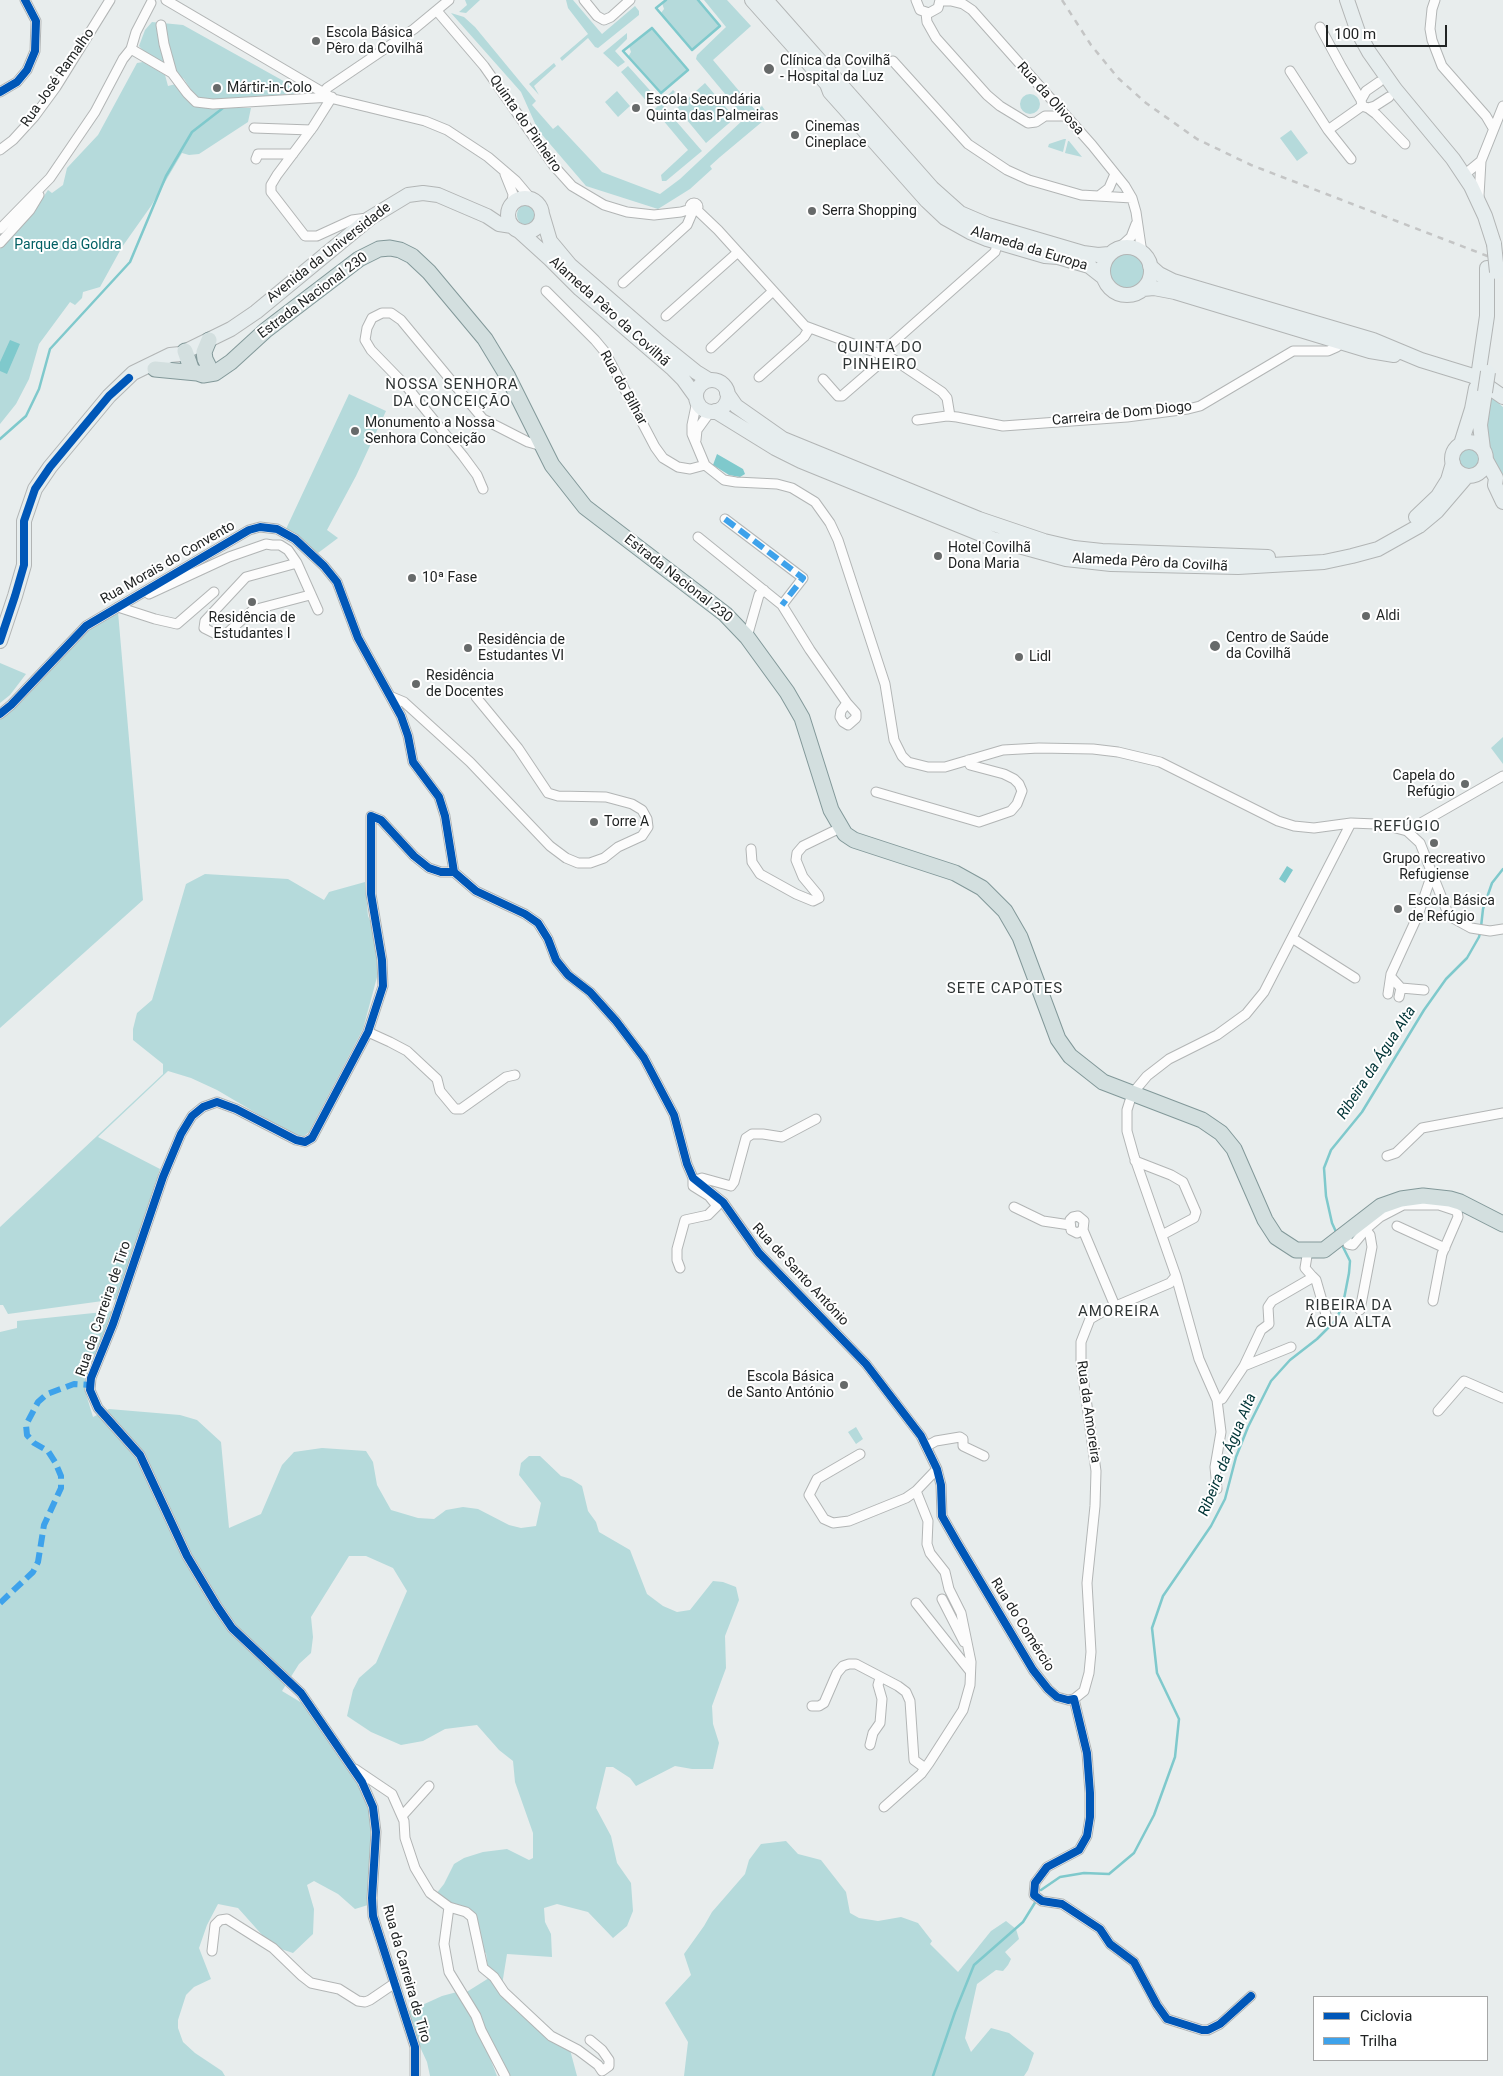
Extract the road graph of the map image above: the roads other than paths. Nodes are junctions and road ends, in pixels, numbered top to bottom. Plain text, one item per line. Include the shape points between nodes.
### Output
1 (25, 0) edge
2 (110, 0) edge
3 (166, 0) edge
4 (449, 0) edge
5 (584, 0) edge
6 (630, 0) edge
7 (752, 0) edge
8 (766, 0) edge
9 (916, 0) edge
10 (940, 0) edge
11 (1337, 0) edge
12 (1347, 0) edge
13 (1435, 0) edge
14 (150, 2) edge
15 (437, 11) junction
16 (926, 13) junction
17 (162, 25) dead end
18 (1320, 27) dead end
19 (131, 49) junction
20 (892, 61) dead end
21 (1290, 71) dead end
22 (172, 72) junction
23 (1379, 82) junction
24 (0, 92) edge
25 (1045, 94) junction
26 (328, 95) junction
27 (1389, 97) junction
28 (1364, 104) junction
29 (1503, 106) edge
30 (1045, 116) junction
31 (1065, 116) junction
32 (254, 128) dead end
33 (1494, 128) junction
34 (311, 130) junction
35 (1328, 130) junction
36 (1405, 144) dead end
37 (0, 150) edge
38 (293, 154) junction
39 (256, 159) dead end
40 (1351, 159) dead end
41 (1481, 161) junction
42 (503, 171) junction
43 (1115, 174) junction
44 (1464, 175) junction
45 (50, 178) junction
46 (1100, 195) junction
47 (1132, 198) junction
48 (532, 200) junction
49 (1479, 202) junction
50 (694, 210) junction
51 (542, 214) junction
52 (370, 218) junction
53 (512, 218) junction
54 (1137, 221) junction
55 (0, 229) edge
56 (998, 242) junction
57 (0, 243) edge
58 (1489, 243) junction
59 (1114, 251) junction
60 (738, 252) junction
61 (1142, 253) junction
62 (1150, 266) junction
63 (1103, 277) junction
64 (623, 283) dead end
65 (1143, 289) junction
66 (546, 291) dead end
67 (773, 291) junction
68 (666, 316) dead end
69 (809, 329) junction
70 (208, 340) junction
71 (1340, 342) junction
72 (711, 348) dead end
73 (182, 353) junction
74 (883, 353) junction
75 (1422, 360) junction
76 (155, 369) junction
77 (210, 370) junction
78 (759, 377) dead end
79 (129, 378) junction
80 (823, 379) dead end
81 (709, 380) junction
82 (1480, 390) junction
83 (727, 393) junction
84 (1502, 394) edge
85 (696, 399) junction
86 (712, 411) junction
87 (950, 416) junction
88 (917, 420) dead end
89 (695, 443) junction
90 (1461, 444) junction
91 (542, 446) junction
92 (1485, 455) junction
93 (1453, 463) junction
94 (705, 465) junction
95 (1470, 475) junction
96 (1495, 485) junction
97 (483, 489) dead end
98 (1503, 502) edge
99 (726, 519) dead end
100 (698, 537) dead end
101 (297, 563) junction
102 (764, 590) junction
103 (214, 592) dead end
104 (310, 595) junction
105 (782, 604) junction
106 (122, 605) junction
107 (318, 610) dead end
108 (747, 637) junction
109 (0, 641) edge
110 (392, 697) junction
111 (476, 697) dead end
112 (847, 703) dead end
113 (0, 714) edge
114 (968, 760) junction
115 (1503, 776) edge
116 (876, 792) dead end
117 (1351, 823) junction
118 (840, 828) junction
119 (1407, 831) junction
120 (751, 849) dead end
121 (454, 872) junction
122 (1432, 874) junction
123 (1503, 929) edge
124 (1292, 938) junction
125 (1391, 976) junction
126 (1355, 978) dead end
127 (1424, 990) dead end
128 (1388, 994) dead end
129 (368, 1032) junction
130 (515, 1074) dead end
131 (1132, 1094) junction
132 (1503, 1113) edge
133 (816, 1119) dead end
134 (1387, 1156) dead end
135 (1135, 1161) junction
136 (694, 1179) junction
137 (1014, 1207) dead end
138 (1503, 1224) edge
139 (1397, 1226) dead end
140 (1366, 1230) junction
141 (1162, 1235) junction
142 (1342, 1237) junction
143 (1445, 1248) junction
144 (1308, 1250) junction
145 (680, 1268) dead end
146 (1176, 1276) junction
147 (1312, 1276) junction
148 (1433, 1302) dead end
149 (1115, 1306) junction
150 (1360, 1310) dead end
151 (1328, 1318) dead end
152 (1291, 1347) dead end
153 (1244, 1366) junction
154 (1503, 1398) edge
155 (1217, 1400) junction
156 (1438, 1411) dead end
157 (927, 1446) junction
158 (860, 1454) dead end
159 (984, 1456) dead end
160 (937, 1469) junction
161 (1217, 1489) dead end
162 (916, 1491) junction
163 (942, 1599) dead end
164 (916, 1602) dead end
165 (967, 1643) junction
166 (970, 1671) junction
167 (880, 1678) junction
168 (1074, 1699) junction
169 (812, 1706) dead end
170 (870, 1744) dead end
171 (353, 1767) junction
172 (925, 1768) junction
173 (429, 1786) dead end
174 (884, 1807) dead end
175 (402, 1816) junction
176 (449, 1907) junction
177 (212, 1951) dead end
178 (396, 1983) junction
179 (1250, 1996) dead end
180 (590, 2040) dead end
181 (415, 2076) edge
182 (505, 2076) edge

1 - 24 street via 36,21 34,51 27,70 17,82
2 - 37 street, Rua José Ramalho via 34,117
3 - 14 street via 159,6
3 - 26 street
4 - 15 street
5 - 6 street via 604,20
7 - 56 main road, Alameda da Europa via 927,201 956,225
8 - 59 main road, Alameda da Europa via 932,188 960,213 988,225 1083,253 1098,255
9 - 16 street
10 - 16 street via 935,11
10 - 25 street, Rua da Olivosa via 968,6
11 - 23 main road, Alameda Pêro da Covilhã via 1350,36
12 - 44 main road, Alameda Pêro da Covilhã via 1358,32 1373,58
13 - 33 street via 1430,29 1442,66
14 - 19 street
15 - 26 street via 327,88
15 - 50 street, Quinta do Pinheiro via 484,66 543,152 572,186 604,205 627,212 654,215
16 - 30 street via 936,38 987,95 1028,123
17 - 22 street
18 - 28 street
19 - 22 street
19 - 45 street via 95,112
20 - 46 street via 968,144 986,156 1029,180 1081,194
21 - 35 street
22 - 26 street via 196,102 238,103
23 - 27 main road, Alameda Pêro da Covilhã
23 - 28 street via 1366,91
25 - 30 street
25 - 31 street, Rua da Olivosa
26 - 34 street
26 - 42 street via 447,130
27 - 28 street via 1375,106
27 - 58 main road, Alameda Pêro da Covilhã via 1452,173
28 - 35 street
28 - 36 street
29 - 33 street
30 - 31 street
31 - 43 street, Rua da Olivosa
32 - 34 street
33 - 41 street
34 - 38 street
35 - 40 street
38 - 39 street via 258,154
38 - 52 street via 271,185 271,192 305,236 317,236 352,220
41 - 44 street
41 - 49 street
42 - 48 street
42 - 53 street via 513,194
43 - 46 street via 1109,188
43 - 47 street, Rua da Olivosa
44 - 49 main road, Alameda Pêro da Covilhã
45 - 55 street
45 - 57 street via 30,210
46 - 47 street
47 - 54 street, Rua da Olivosa
48 - 51 main road, Alameda Pêro da Covilhã
48 - 53 main road via 522,198
49 - 58 main road, Alameda Pêro da Covilhã
50 - 60 street
50 - 64 street via 687,225
51 - 53 main road via 534,229 523,232
51 - 81 main road, Alameda Pêro da Covilhã via 550,241 570,265 660,343
52 - 53 main road, Avenida da Universidade via 408,195 423,193 450,198 499,224
52 - 70 main road, Avenida da Universidade via 256,312
53 - 85 main road, Alameda Pêro da Covilhã via 580,289 673,369
54 - 59 street via 1131,237
54 - 61 street, Rua da Olivosa
56 - 63 main road, Alameda da Europa via 1089,266
56 - 74 street via 995,252
58 - 82 main road, Alameda Pêro da Covilhã, bridge via 1496,316
59 - 61 main road, Alameda da Europa via 1131,248
59 - 63 main road, Alameda da Europa via 1104,265
60 - 67 street
60 - 68 street
61 - 62 main road, Alameda da Europa
62 - 65 main road via 1150,278
62 - 75 main road, Alameda da Europa via 1173,281 1372,340
63 - 65 main road, Alameda da Europa via 1110,289 1122,295
65 - 71 main road, Alameda da Europa via 1175,292
66 - 94 street, Rua do Bilhar via 605,352 655,447 664,458 678,467 690,469
67 - 69 street
67 - 72 street
69 - 74 street
69 - 78 street
70 - 73 main road, Avenida da Universidade
70 - 77 main road via 204,352
71 - 75 main road, Alameda da Europa
71 - 87 street, Carreira de Dom Diogo via 1338,347 1328,351 1293,351 1188,410 1003,426
73 - 76 main road, Avenida da Universidade
73 - 77 main road
73 - 79 main road, Avenida da Universidade via 142,367
74 - 80 street via 880,364 842,396 838,396
74 - 87 street via 942,392 947,398
75 - 84 main road, Alameda da Europa via 1473,376
76 - 77 main road
76 - 79 main road, Avenida da Universidade via 134,379
77 - 91 main road, Estrada Nacional 230 via 359,259 379,249 400,250 412,256 428,272 485,339
79 - 109 main road, Avenida da Universidade via 108,396 35,489 24,521 24,565
81 - 83 main road, Alameda Pêro da Covilhã via 719,382
81 - 85 main road via 699,386
82 - 90 main road, Alameda Pêro da Covilhã
82 - 92 main road, Alameda Pêro da Covilhã via 1480,425
83 - 86 main road via 723,407
83 - 93 main road, Alameda Pêro da Covilhã via 736,406 765,428 821,456 1013,532 1102,551 1288,557 1322,555 1353,548 1387,535 1421,513 1438,496
85 - 86 main road, Alameda Pêro da Covilhã via 702,408
85 - 89 street via 692,425
86 - 89 street via 697,430
86 - 95 main road, Alameda Pêro da Covilhã via 801,461 993,539 1066,560 1238,567 1324,562 1378,549 1419,526
87 - 88 street, Carreira de Dom Diogo
89 - 94 street
90 - 92 main road via 1475,443
90 - 93 main road, Alameda Pêro da Covilhã via 1454,454
91 - 97 street via 483,419 401,320 391,313 372,318 365,340 371,350 407,387 463,456
91 - 108 main road, Estrada Nacional 230 via 552,465 585,507 725,614
92 - 95 main road, Alameda Pêro da Covilhã via 1482,470
92 - 96 main road via 1496,478
93 - 95 main road via 1458,472
94 - 114 street via 724,480 777,484 792,488 815,502 838,540 885,684 898,749 908,762 928,768
95 - 96 main road
96 - 98 main road
99 - 105 street via 803,578
100 - 102 street
101 - 104 street
101 - 104 street via 246,577 205,621 204,628 216,634 226,634 257,608
101 - 106 street via 288,550 266,544
102 - 105 street
102 - 108 street
103 - 106 street via 177,624
104 - 107 street
105 - 112 street
106 - 110 street, Rua Morais do Convento via 249,530 260,527 277,529 295,539 336,582 358,638
106 - 113 street, Rua Morais do Convento via 86,626
108 - 118 main road, Estrada Nacional 230 via 802,718 831,810
110 - 111 street via 404,702 470,762 550,846 566,858 578,863 604,858 618,847 642,836 648,827 647,819 642,810 632,804 606,797 548,793 518,748
110 - 121 street, Rua Morais do Convento via 408,736 412,762 439,797
114 - 116 street via 970,765 1004,774 1019,784 1022,791 1010,811 980,822
114 - 117 street via 1003,750 1039,748 1118,752 1160,762 1278,821 1314,828
115 - 119 street
117 - 119 street via 1376,824
117 - 124 street
118 - 120 street via 797,852 796,860 803,877 819,898 813,901 760,874 752,862
118 - 131 main road via 854,840 955,873 982,888 1006,912 1020,937 1058,1039 1070,1056 1103,1082
119 - 122 street via 1420,843
121 - 129 street, Rua da Carreira de Tiro via 429,868 381,820 371,816 371,894 383,986
121 - 136 street via 476,891 538,923 556,960 568,975 590,992 616,1020 644,1058 674,1115
122 - 123 street via 1449,916 1475,929
122 - 125 street
124 - 126 street
124 - 131 street via 1264,992 1246,1014 1217,1035 1169,1059 1147,1076
125 - 127 street via 1400,993
125 - 128 street
129 - 130 street via 407,1051 437,1079 440,1091 455,1109 461,1109
129 - 171 street, Rua da Carreira de Tiro via 312,1138 305,1142 218,1102 203,1107 192,1116 163,1177 113,1324 90,1378 90,1390 98,1408 140,1455 187,1556 232,1628 301,1694
131 - 135 street via 1127,1110 1127,1131
131 - 144 main road via 1202,1120 1221,1133 1234,1149 1265,1220 1276,1237 1296,1250
132 - 134 street via 1422,1128 1396,1153
133 - 136 street via 782,1137 752,1134 746,1138 731,1186
135 - 141 street
135 - 141 street via 1183,1182 1196,1212 1194,1218
136 - 145 street via 693,1186 709,1196 717,1206 703,1217 686,1220 676,1249
136 - 157 street, Rua de Santo António via 723,1202 759,1253 866,1364
137 - 149 street via 1043,1221 1070,1225 1073,1216 1084,1221 1083,1230
138 - 142 main road via 1460,1202 1423,1196 1401,1198 1381,1206
139 - 143 street
140 - 142 street via 1353,1245
140 - 143 street via 1380,1217 1403,1205 1439,1205 1457,1211 1458,1218
140 - 150 street via 1372,1248
141 - 146 street
142 - 144 main road via 1324,1250
143 - 148 street
144 - 147 street via 1305,1268
146 - 149 street, Rua da Amoreira via 1170,1283
146 - 155 street via 1199,1359
147 - 151 street
147 - 153 street via 1272,1301 1268,1307 1269,1324 1261,1330
149 - 168 street, Rua da Amoreira via 1090,1319 1081,1342 1096,1471 1086,1583 1089,1673 1084,1691
152 - 153 street
153 - 155 street via 1222,1399
154 - 156 street via 1464,1382
155 - 161 street via 1220,1432 1215,1467
157 - 159 street via 960,1437 963,1446
157 - 160 street, Rua de Santo António
158 - 162 street via 817,1479 810,1495 824,1519 833,1523 849,1521
160 - 162 street
160 - 168 street, Rua do Comércio via 942,1516 1033,1670 1057,1697
162 - 165 street via 928,1521 930,1553 945,1572 948,1589 961,1613
163 - 165 street via 962,1640
164 - 166 street
165 - 166 street
166 - 172 street via 963,1710
167 - 169 street via 856,1664 842,1666 824,1703
167 - 170 street via 880,1723
167 - 172 street via 906,1692 913,1713 914,1760
168 - 179 street via 1086,1753 1090,1793 1087,1836 1079,1850 1047,1867 1035,1883 1034,1895 1042,1901 1062,1904 1100,1929 1110,1944 1134,1962 1167,2019 1208,2030 1226,2019
171 - 175 street via 392,1794
171 - 178 street, Rua da Carreira de Tiro via 373,1807 376,1832 373,1916
172 - 174 street
173 - 175 street
175 - 176 street via 415,1868 430,1893
176 - 180 street via 472,1917 483,1968 504,1992 551,2036 578,2050 602,2071 609,2066 609,2060
176 - 182 street via 444,1944 449,1972 476,2016
177 - 178 street via 215,1925 227,1919 273,1948 311,1983 339,1989 358,2001 370,2000
178 - 181 street, Rua da Carreira de Tiro via 415,2047

